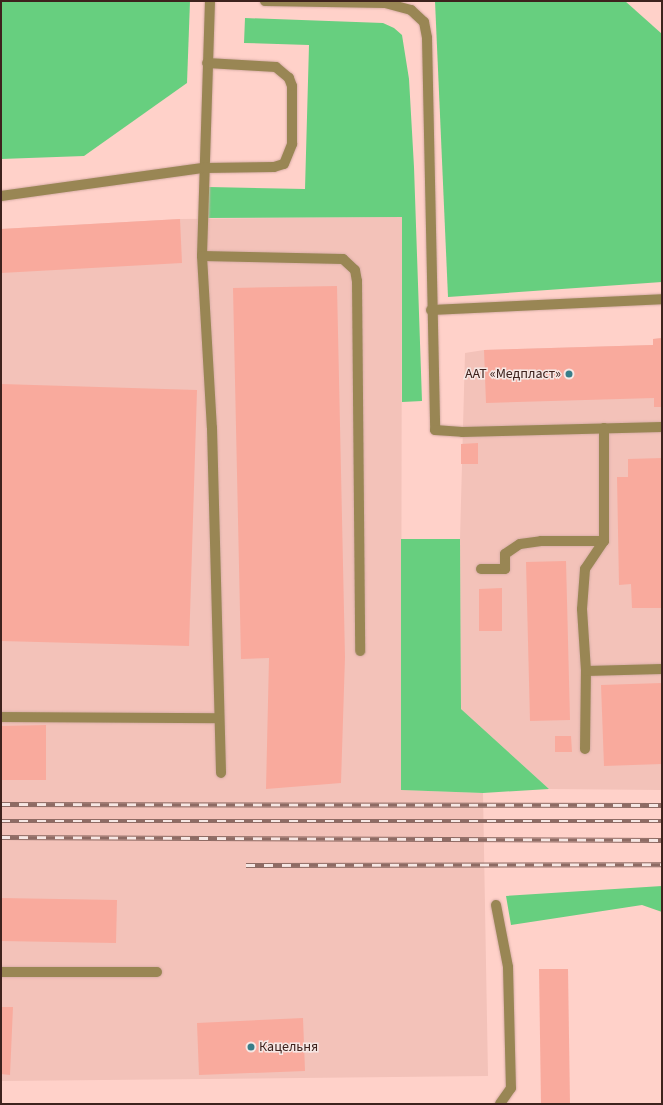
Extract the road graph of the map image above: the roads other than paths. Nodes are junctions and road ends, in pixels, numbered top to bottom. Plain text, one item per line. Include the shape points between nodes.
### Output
1 (210, 1) edge
2 (265, 1) edge
3 (207, 63) junction
4 (204, 168) junction
5 (1, 196) edge
6 (202, 256) junction
7 (662, 299) edge
8 (430, 310) junction
9 (662, 427) edge
10 (604, 428) junction
11 (604, 541) junction
12 (481, 569) dead end
13 (360, 651) dead end
14 (662, 669) edge
15 (586, 671) junction
16 (1, 717) edge
17 (219, 718) junction
18 (585, 749) dead end
19 (221, 773) dead end
20 (496, 905) dead end
21 (1, 972) edge
22 (157, 972) dead end
23 (500, 1104) edge

1 - 3 lane
2 - 8 lane via 385,3 411,10 424,22 427,38
3 - 4 lane
3 - 4 lane via 276,67 283,71 292,86 292,144 284,164 274,167
4 - 5 lane
4 - 6 lane
6 - 13 lane via 343,259 355,270
6 - 17 lane via 212,428
7 - 8 lane
8 - 10 lane via 435,430 462,432
9 - 10 lane
10 - 11 lane
11 - 12 lane via 541,541 520,544 505,554 505,569
11 - 15 lane via 585,569 582,609
14 - 15 lane
15 - 18 lane
16 - 17 lane
17 - 19 lane
20 - 23 lane via 508,967 511,1088
21 - 22 lane

